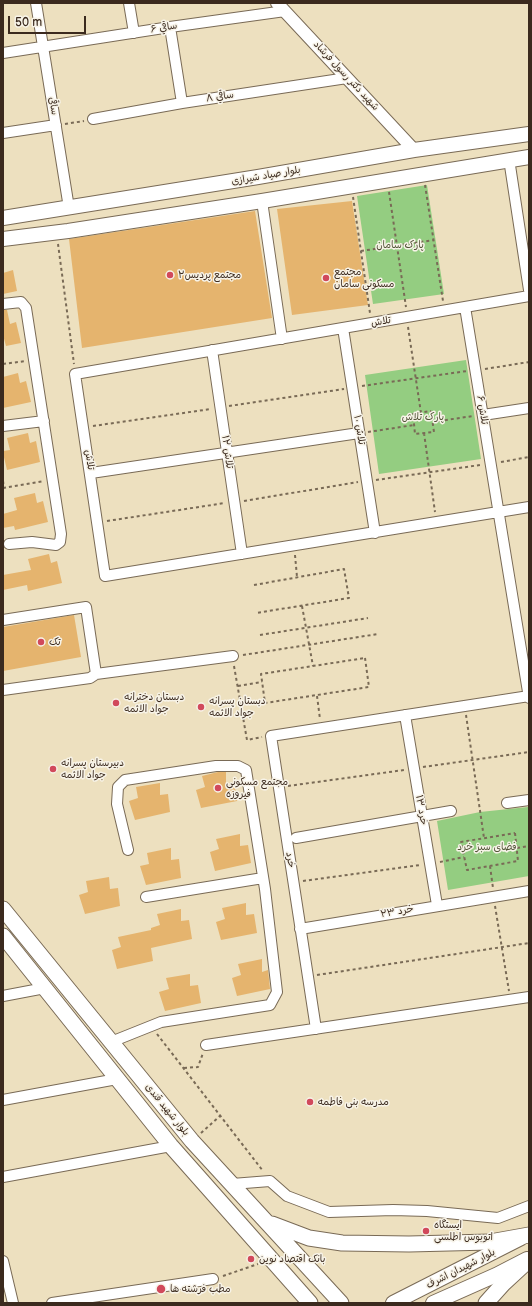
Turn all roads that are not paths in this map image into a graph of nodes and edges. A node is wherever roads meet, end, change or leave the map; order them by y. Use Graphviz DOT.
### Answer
graph roads {
  1 [pos="36,3"];
  2 [pos="129,3"];
  3 [pos="281,7"];
  4 [pos="170,27"];
  5 [pos="134,33"];
  6 [pos="43,47"];
  7 [pos="3,53"];
  8 [pos="348,78"];
  9 [pos="182,103"];
  10 [pos="93,119"];
  11 [pos="56,125"];
  12 [pos="3,134"];
  13 [pos="529,134"];
  14 [pos="414,150"];
  15 [pos="529,157"];
  16 [pos="509,160"];
  17 [pos="262,201"];
  18 [pos="69,208"];
  19 [pos="3,218"];
  20 [pos="3,239"];
  21 [pos="529,290"];
  22 [pos="529,296"];
  23 [pos="3,304"];
  24 [pos="465,307"];
  25 [pos="343,328"];
  26 [pos="282,339"];
  27 [pos="212,350"];
  28 [pos="529,408"];
  29 [pos="483,415"];
  30 [pos="44,421"];
  31 [pos="3,426"];
  32 [pos="359,433"];
  33 [pos="227,454"];
  34 [pos="91,473"];
  35 [pos="529,507"];
  36 [pos="499,513"];
  37 [pos="375,533"];
  38 [pos="9,544"];
  39 [pos="242,554"];
  40 [pos="3,620"];
  41 [pos="232,656"];
  42 [pos="96,674"];
  43 [pos="3,690"];
  44 [pos="529,697"];
  45 [pos="405,715"];
  46 [pos="529,800"];
  47 [pos="507,803"];
  48 [pos="451,811"];
  49 [pos="422,816"];
  50 [pos="296,838"];
  51 [pos="128,850"];
  52 [pos="263,878"];
  53 [pos="529,891"];
  54 [pos="146,897"];
  55 [pos="437,905"];
  56 [pos="5,917"];
  57 [pos="300,929"];
  58 [pos="3,936"];
  59 [pos="27,938"];
  60 [pos="17,953"];
  61 [pos="45,988"];
  62 [pos="3,996"];
  63 [pos="529,997"];
  64 [pos="316,1029"];
  65 [pos="111,1042"];
  66 [pos="206,1045"];
  67 [pos="117,1079"];
  68 [pos="3,1100"];
  69 [pos="171,1146"];
  70 [pos="3,1177"];
  71 [pos="232,1184"];
  72 [pos="529,1206"];
  73 [pos="268,1223"];
  74 [pos="529,1235"];
  75 [pos="529,1257"];
  76 [pos="529,1260"];
  77 [pos="3,1261"];
  78 [pos="213,1279"];
  79 [pos="289,1279"];
  80 [pos="13,1303"];
  81 [pos="52,1303"];
  82 [pos="299,1303"];
  83 [pos="310,1303"];
  84 [pos="341,1303"];
  85 [pos="393,1303"];
  86 [pos="433,1303"];
  87 [pos="486,1303"];
  1 -- 6 [label="street, ساقی"];
  2 -- 5 [label="street"];
  3 -- 4 [label="street, ساقي ۶"];
  3 -- 8 [label="street, شهید دکتر رسول فرشاد"];
  4 -- 5 [label="street, ساقي ۶"];
  4 -- 9 [label="street"];
  5 -- 6 [label="street, ساقي ۶"];
  6 -- 7 [label="street, ساقي ۶"];
  6 -- 11 [label="street, ساقی"];
  8 -- 9 [label="street, ساقي ۸"];
  8 -- 14 [label="street, شهید دکتر رسول فرشاد"];
  9 -- 10 [label="street, ساقي ۸"];
  11 -- 12 [label="street"];
  11 -- 18 [label="street, ساقی"];
  13 -- 14 [label="main road, بلوار صیاد شیرازی"];
  14 -- 18 [label="main road, بلوار صیاد شیرازی"];
  15 -- 16 [label="main road"];
  16 -- 17 [label="main road"];
  16 -- 21 [label="street"];
  17 -- 20 [label="main road"];
  17 -- 26 [label="street"];
  18 -- 19 [label="main road, بلوار صیاد شیرازی"];
  22 -- 24 [label="street, تلاش"];
  23 -- 30 [label="street"];
  24 -- 25 [label="street, تلاش"];
  24 -- 29 [label="street, تلاش ۶"];
  25 -- 26 [label="street, تلاش"];
  25 -- 32 [label="street, تلاش ۱۰"];
  26 -- 27 [label="street, تلاش"];
  27 -- 33 [label="street, تلاش ۱۲"];
  27 -- 34 [label="street, تلاش"];
  28 -- 29 [label="street"];
  29 -- 36 [label="street, تلاش ۶"];
  30 -- 31 [label="street"];
  30 -- 38 [label="street"];
  32 -- 33 [label="street"];
  32 -- 37 [label="street, تلاش ۱۰"];
  33 -- 34 [label="street"];
  33 -- 39 [label="street, تلاش ۱۲"];
  34 -- 39 [label="street, تلاش"];
  35 -- 36 [label="street, تلاش"];
  36 -- 37 [label="street, تلاش"];
  36 -- 44 [label="street"];
  37 -- 39 [label="street, تلاش"];
  40 -- 42 [label="street"];
  41 -- 42 [label="street"];
  42 -- 43 [label="street"];
  44 -- 45 [label="street"];
  45 -- 49 [label="street, خرد ۱۳"];
  45 -- 57 [label="street, خرد"];
  46 -- 47 [label="street"];
  48 -- 49 [label="street"];
  49 -- 50 [label="street"];
  49 -- 55 [label="street, خرد ۱۳"];
  51 -- 52 [label="street"];
  52 -- 54 [label="street"];
  52 -- 65 [label="street"];
  53 -- 55 [label="street, خرد ۲۳"];
  55 -- 57 [label="street, خرد ۲۳"];
  56 -- 59 [label="main road, بلوار شهید قندی"];
  57 -- 64 [label="street, خرد"];
  58 -- 60 [label="main road, بلوار شهید قندی"];
  59 -- 60 [label="main road"];
  59 -- 65 [label="main road, بلوار شهید قندی"];
  60 -- 61 [label="main road, بلوار شهید قندی"];
  61 -- 62 [label="street"];
  61 -- 67 [label="main road, بلوار شهید قندی"];
  63 -- 64 [label="street"];
  64 -- 66 [label="street"];
  65 -- 71 [label="main road, بلوار شهید قندی"];
  67 -- 68 [label="street"];
  67 -- 69 [label="main road, بلوار شهید قندی"];
  69 -- 70 [label="street"];
  69 -- 79 [label="main road, بلوار شهید قندی"];
  71 -- 72 [label="street"];
  71 -- 73 [label="main road, بلوار شهید قندی"];
  73 -- 74 [label="main road"];
  73 -- 84 [label="main road, بلوار شهید قندی"];
  74 -- 85 [label="main road, بلوار شهیدان اشرف"];
  75 -- 86 [label="main road, بلوار شهیدان اشرف"];
  76 -- 87 [label="main road"];
  77 -- 80 [label="street"];
  78 -- 81 [label="street"];
  79 -- 82 [label="main road"];
  79 -- 83 [label="main road, بلوار شهید قندی"];
}
